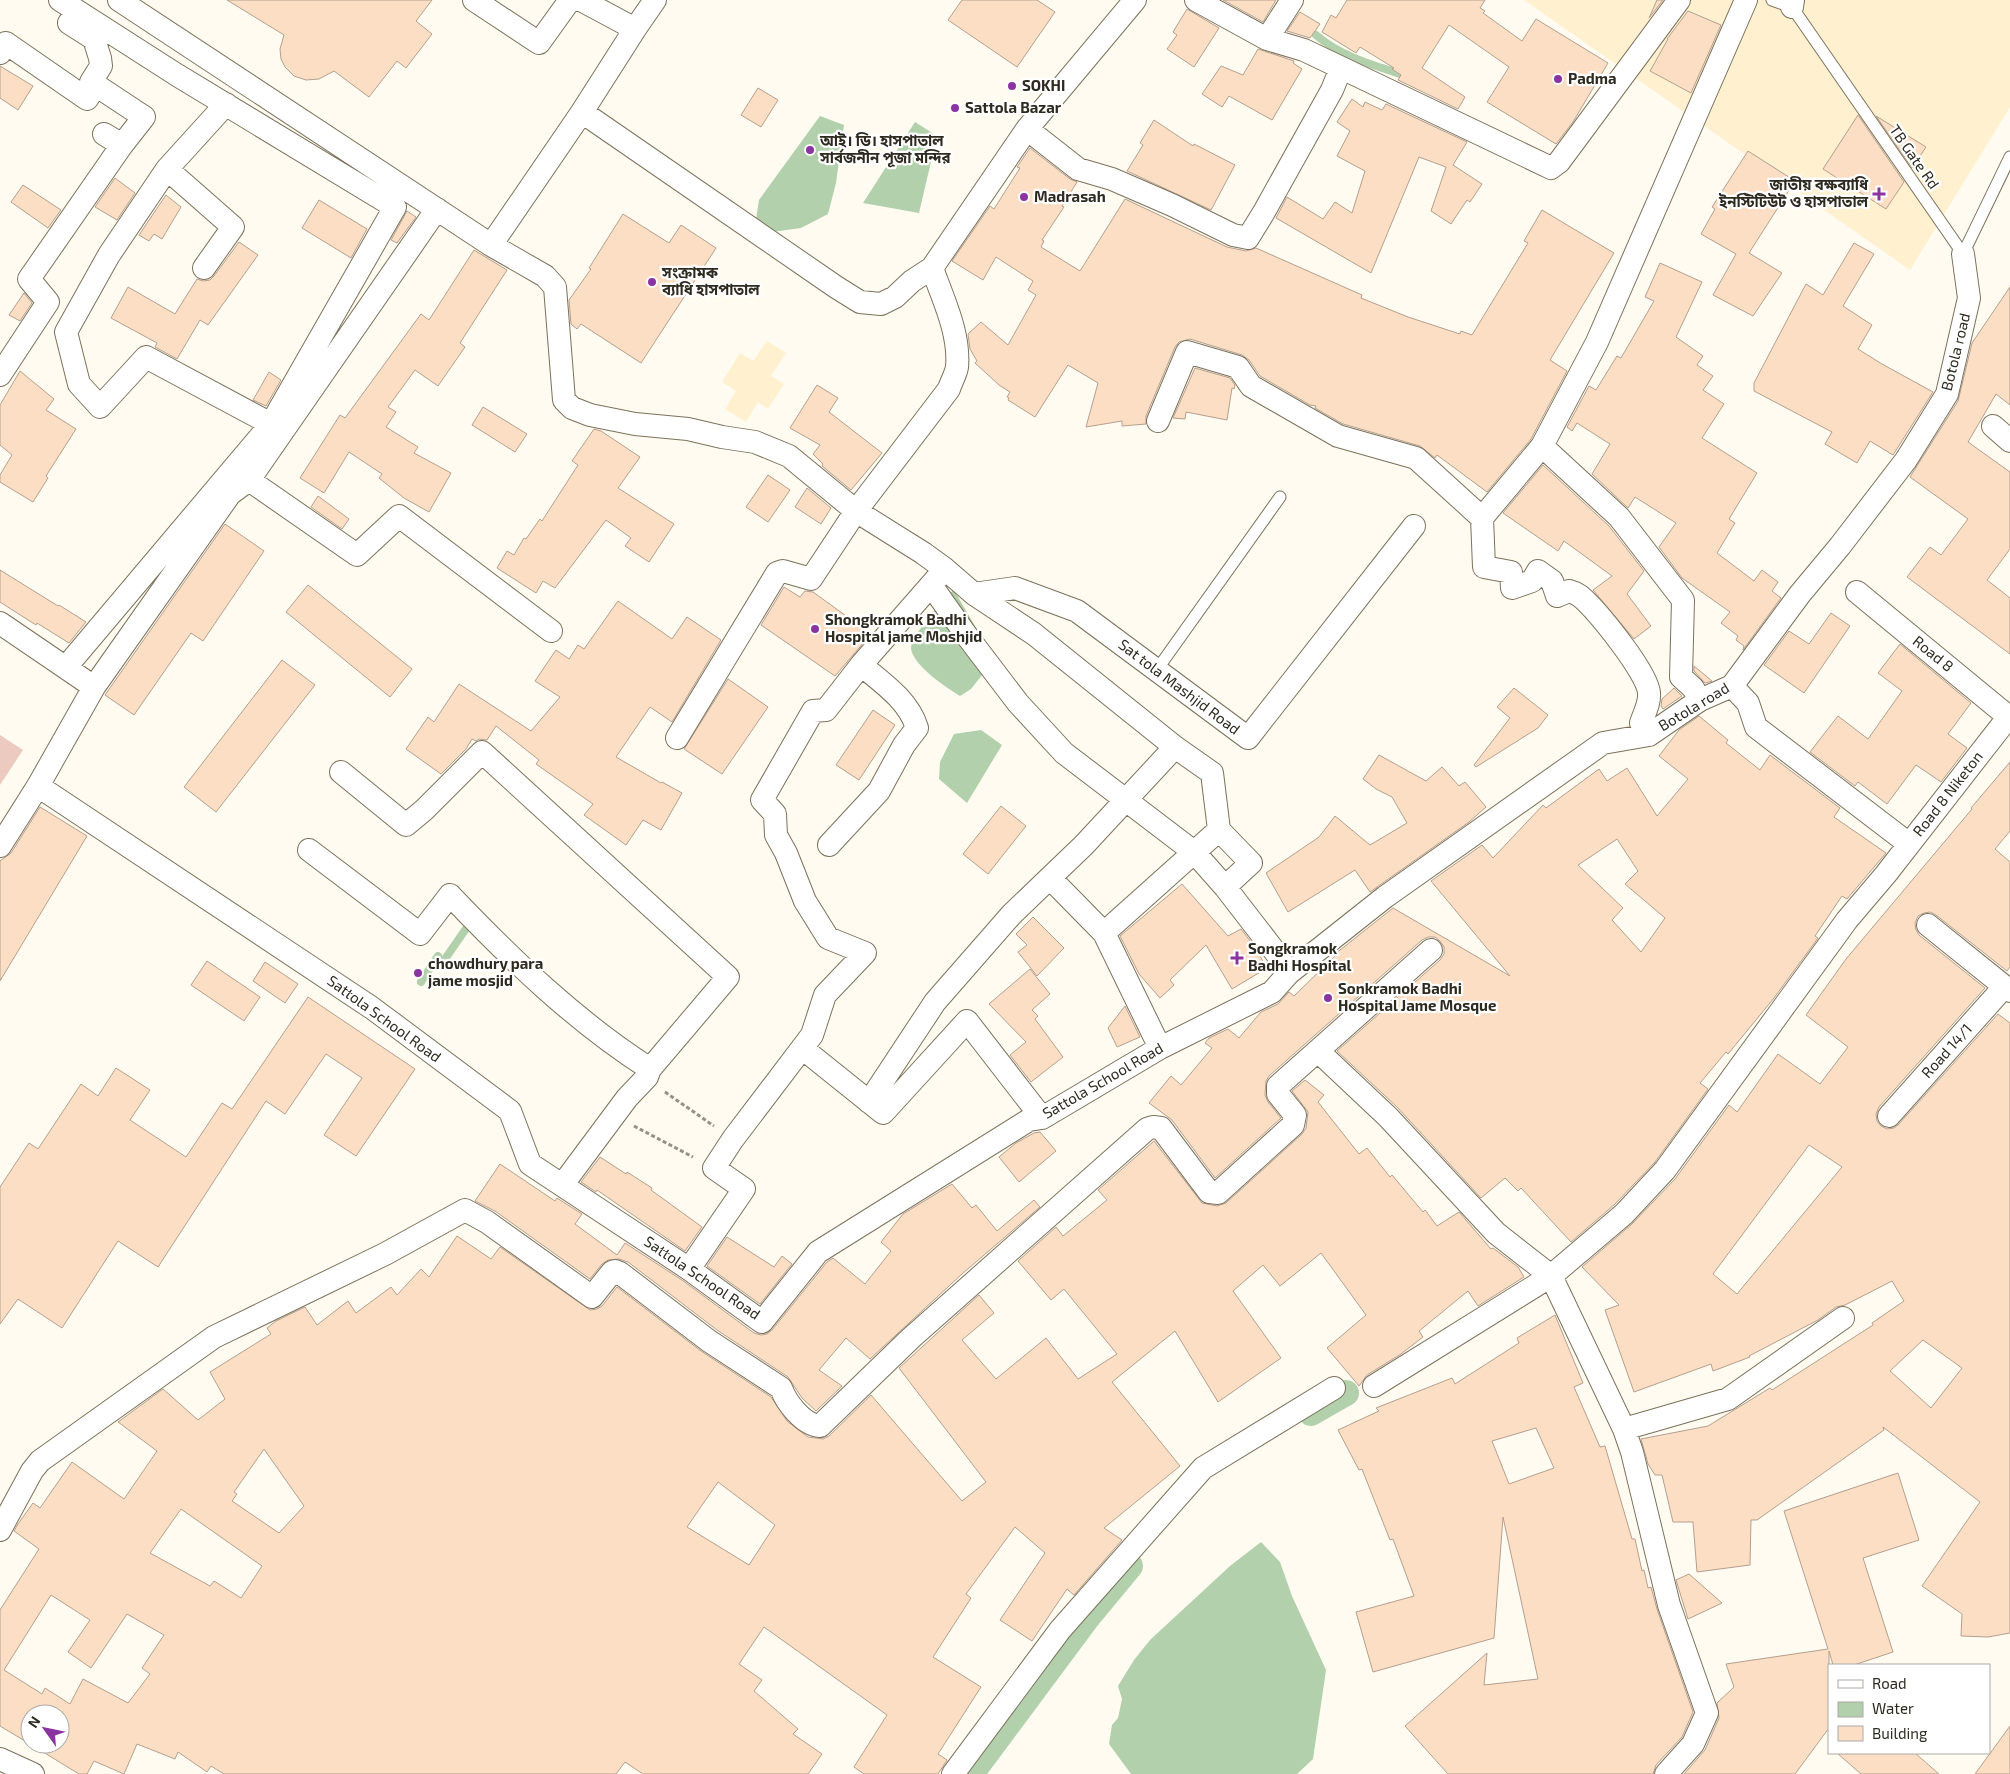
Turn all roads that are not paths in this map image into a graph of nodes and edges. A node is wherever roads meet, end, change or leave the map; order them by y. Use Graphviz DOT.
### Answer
graph roads {
  1 [pos="120,0"];
  2 [pos="474,0"];
  3 [pos="570,0"];
  4 [pos="581,0"];
  5 [pos="656,0"];
  6 [pos="1135,0"];
  7 [pos="1196,0"];
  8 [pos="1292,0"];
  9 [pos="1679,0"];
  10 [pos="1746,0"];
  11 [pos="1785,2"];
  12 [pos="63,11"];
  13 [pos="635,29"];
  14 [pos="1267,39"];
  15 [pos="0,53"];
  16 [pos="1341,68"];
  17 [pos="96,85"];
  18 [pos="226,104"];
  19 [pos="582,112"];
  20 [pos="1027,130"];
  21 [pos="2010,157"];
  22 [pos="167,169"];
  23 [pos="437,209"];
  24 [pos="491,245"];
  25 [pos="1963,254"];
  26 [pos="204,268"];
  27 [pos="932,268"];
  28 [pos="0,375"];
  29 [pos="1158,421"];
  30 [pos="271,424"];
  31 [pos="1993,426"];
  32 [pos="2010,441"];
  33 [pos="1542,446"];
  34 [pos="249,480"];
  35 [pos="1280,497"];
  36 [pos="856,511"];
  37 [pos="1482,518"];
  38 [pos="1414,526"];
  39 [pos="938,577"];
  40 [pos="1857,592"];
  41 [pos="974,594"];
  42 [pos="0,623"];
  43 [pos="551,631"];
  44 [pos="861,665"];
  45 [pos="66,667"];
  46 [pos="1156,670"];
  47 [pos="1732,686"];
  48 [pos="94,687"];
  49 [pos="1700,700"];
  50 [pos="2009,716"];
  51 [pos="1649,735"];
  52 [pos="676,738"];
  53 [pos="1175,748"];
  54 [pos="341,772"];
  55 [pos="38,786"];
  56 [pos="1127,800"];
  57 [pos="1219,830"];
  58 [pos="1909,844"];
  59 [pos="829,845"];
  60 [pos="0,846"];
  61 [pos="309,850"];
  62 [pos="1194,852"];
  63 [pos="1050,878"];
  64 [pos="1225,887"];
  65 [pos="1928,925"];
  66 [pos="1104,933"];
  67 [pos="1431,950"];
  68 [pos="1289,973"];
  69 [pos="2007,989"];
  70 [pos="802,1048"];
  71 [pos="1160,1048"];
  72 [pos="1319,1052"];
  73 [pos="647,1074"];
  74 [pos="869,1102"];
  75 [pos="1889,1116"];
  76 [pos="1042,1118"];
  77 [pos="563,1184"];
  78 [pos="689,1268"];
  79 [pos="1551,1276"];
  80 [pos="1843,1318"];
  81 [pos="1374,1386"];
  82 [pos="1334,1388"];
  83 [pos="1624,1429"];
  84 [pos="0,1530"];
  85 [pos="0,1759"];
  86 [pos="33,1774"];
  87 [pos="953,1774"];
  88 [pos="1666,1774"];
  1 -- 23 [label="street"];
  2 -- 3 [label="street"];
  4 -- 13 [label="street"];
  5 -- 13 [label="street"];
  6 -- 20 [label="street"];
  7 -- 14 [label="street"];
  8 -- 14 [label="street"];
  9 -- 16 [label="street"];
  10 -- 33 [label="street"];
  11 -- 25 [label="lane, TB Gate Rd"];
  12 -- 17 [label="street"];
  12 -- 18 [label="street"];
  13 -- 19 [label="street"];
  14 -- 16 [label="street"];
  15 -- 17 [label="street"];
  16 -- 20 [label="street"];
  17 -- 28 [label="street"];
  18 -- 22 [label="street"];
  18 -- 30 [label="street"];
  19 -- 24 [label="street"];
  19 -- 27 [label="street"];
  20 -- 27 [label="street"];
  21 -- 25 [label="lane"];
  22 -- 26 [label="street"];
  22 -- 30 [label="street"];
  23 -- 24 [label="street"];
  23 -- 34 [label="street"];
  24 -- 36 [label="street"];
  25 -- 47 [label="street, Botola road"];
  27 -- 36 [label="street"];
  29 -- 37 [label="street"];
  30 -- 45 [label="street"];
  31 -- 32 [label="street"];
  33 -- 37 [label="street"];
  33 -- 49 [label="street"];
  34 -- 43 [label="street"];
  34 -- 48 [label="street"];
  35 -- 46 [label="lane"];
  36 -- 39 [label="street"];
  36 -- 52 [label="street"];
  37 -- 51 [label="street"];
  38 -- 46 [label="street, Sat tola Mashjid Road"];
  39 -- 41 [label="street"];
  39 -- 44 [label="street"];
  39 -- 56 [label="street"];
  40 -- 50 [label="street, Road 8"];
  41 -- 46 [label="street, Sat tola Mashjid Road"];
  41 -- 53 [label="street"];
  42 -- 45 [label="street"];
  44 -- 59 [label="street"];
  44 -- 70 [label="street"];
  45 -- 48 [label="street"];
  47 -- 49 [label="street, Botola road"];
  47 -- 58 [label="street"];
  48 -- 55 [label="street"];
  49 -- 51 [label="street, Botola road"];
  50 -- 58 [label="street, Road 8 Niketon"];
  51 -- 68 [label="street, Botola road"];
  53 -- 56 [label="street"];
  53 -- 57 [label="street"];
  54 -- 73 [label="street"];
  55 -- 60 [label="street"];
  55 -- 77 [label="street, Sattola School Road"];
  56 -- 62 [label="street"];
  56 -- 63 [label="street"];
  57 -- 62 [label="street"];
  57 -- 64 [label="street"];
  58 -- 79 [label="street, Road 8 Niketon"];
  61 -- 73 [label="street"];
  62 -- 64 [label="street"];
  62 -- 66 [label="street"];
  63 -- 66 [label="street"];
  63 -- 74 [label="street"];
  64 -- 68 [label="street"];
  65 -- 69 [label="street"];
  66 -- 71 [label="street"];
  67 -- 72 [label="street"];
  68 -- 71 [label="street, Sattola School Road"];
  69 -- 75 [label="street, Road 14/1"];
  70 -- 74 [label="street"];
  70 -- 78 [label="street"];
  71 -- 76 [label="street, Sattola School Road"];
  72 -- 79 [label="street"];
  72 -- 84 [label="street"];
  73 -- 77 [label="street"];
  74 -- 76 [label="street"];
  76 -- 78 [label="street, Sattola School Road"];
  77 -- 78 [label="street, Sattola School Road"];
  79 -- 81 [label="street, Road 8 Niketon"];
  79 -- 83 [label="street"];
  80 -- 83 [label="street"];
  82 -- 87 [label="street"];
  83 -- 88 [label="street"];
  85 -- 86 [label="street"];
}
